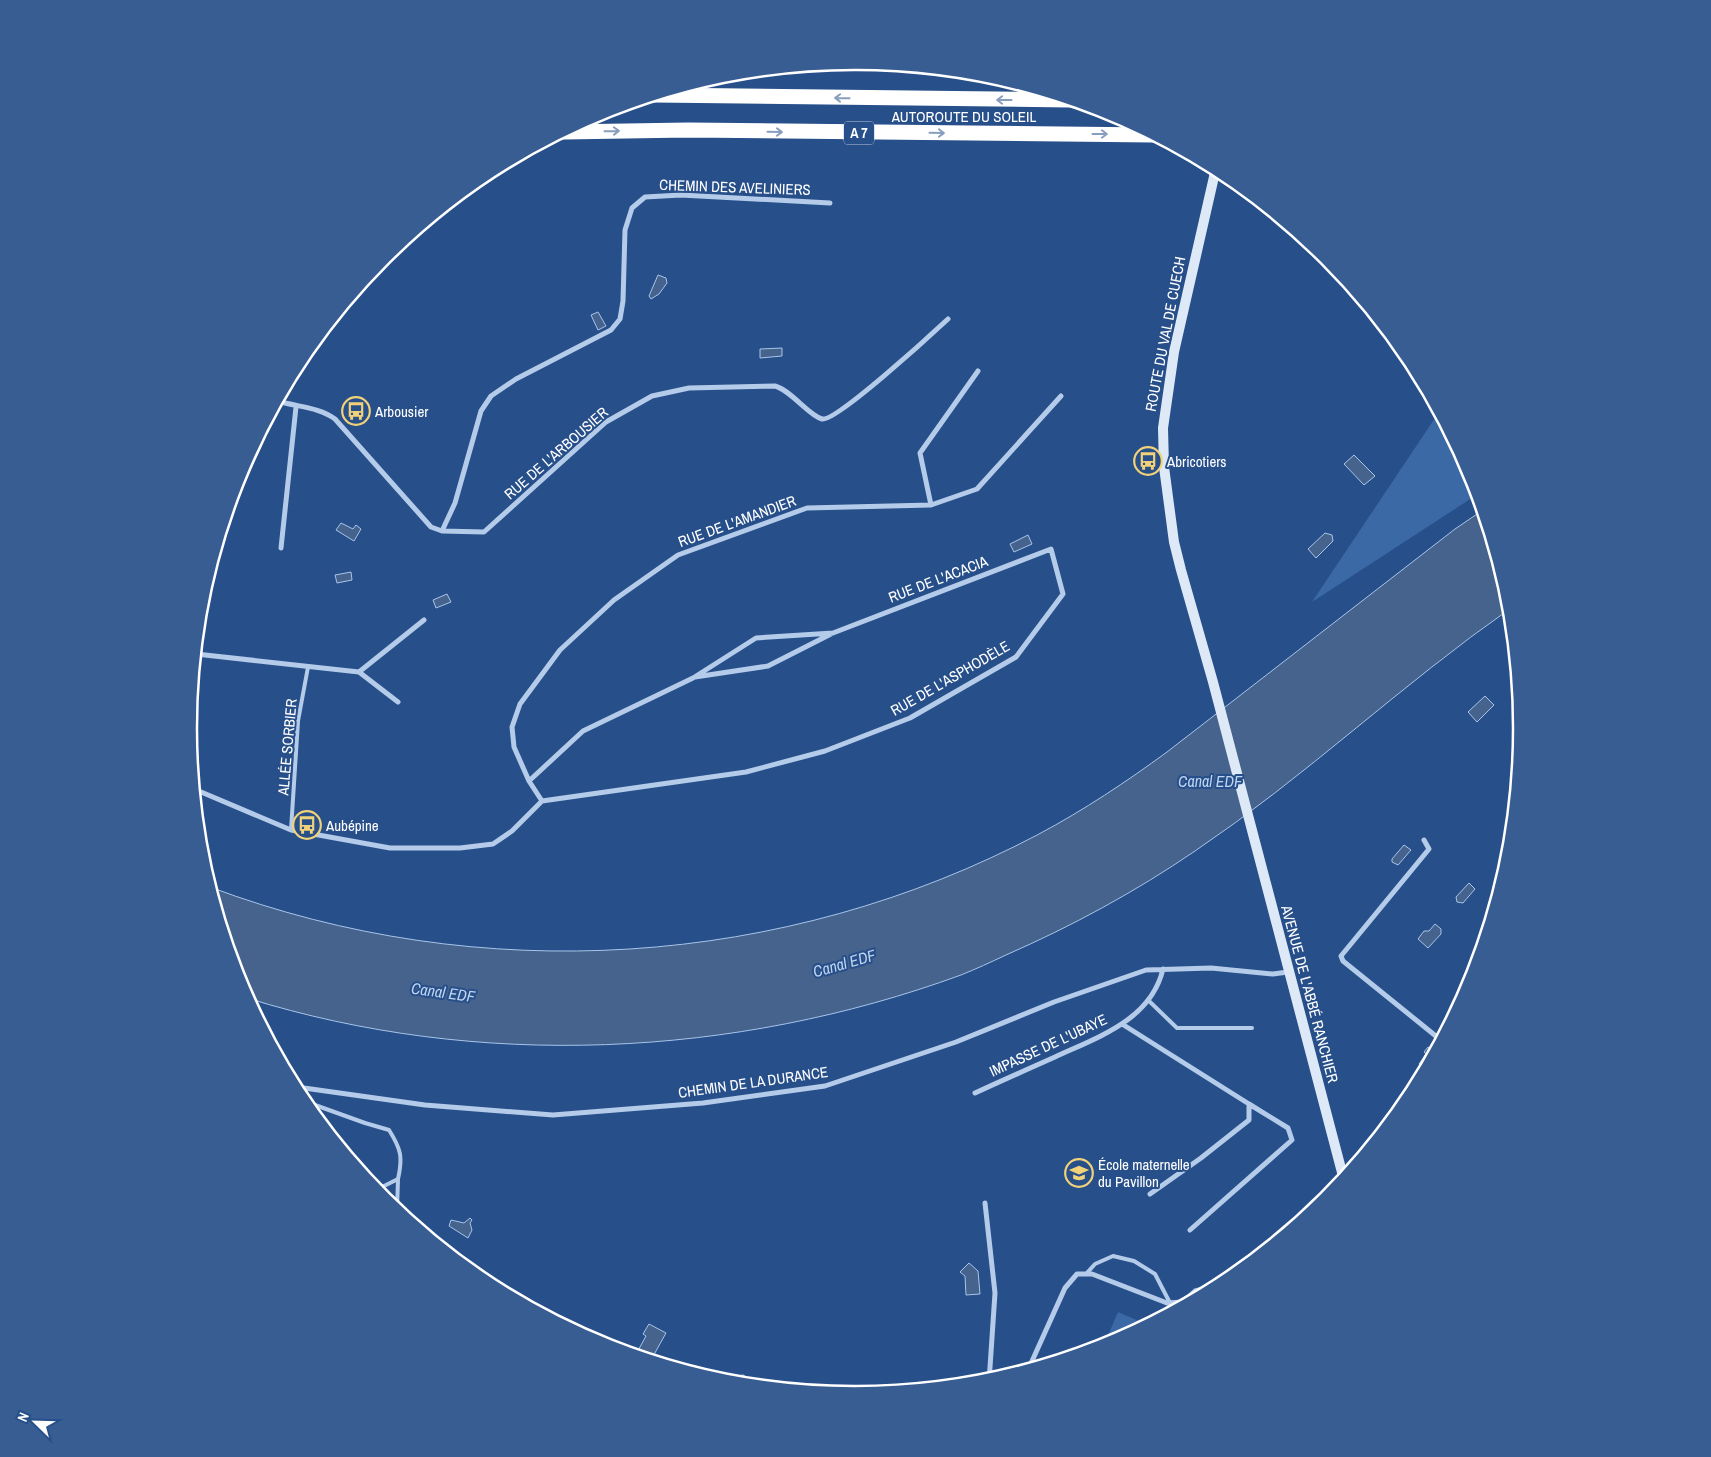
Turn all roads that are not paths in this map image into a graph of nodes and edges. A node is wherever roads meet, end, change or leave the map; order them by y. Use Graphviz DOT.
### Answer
graph roads {
  1 [pos="675,95"];
  2 [pos="1050,100"];
  3 [pos="578,132"];
  4 [pos="1140,135"];
  5 [pos="1214,177"];
  6 [pos="830,203"];
  7 [pos="948,319"];
  8 [pos="978,371"];
  9 [pos="1060,396"];
  10 [pos="283,403"];
  11 [pos="296,407"];
  12 [pos="930,505"];
  13 [pos="442,531"];
  14 [pos="281,548"];
  15 [pos="1051,549"];
  16 [pos="424,620"];
  17 [pos="833,633"];
  18 [pos="202,655"];
  19 [pos="308,667"];
  20 [pos="359,672"];
  21 [pos="693,678"];
  22 [pos="398,702"];
  23 [pos="530,781"];
  24 [pos="200,793"];
  25 [pos="542,801"];
  26 [pos="1248,815"];
  27 [pos="291,830"];
  28 [pos="1424,840"];
  29 [pos="1163,969"];
  30 [pos="1288,972"];
  31 [pos="1148,1000"];
  32 [pos="1122,1024"];
  33 [pos="1252,1028"];
  34 [pos="1437,1037"];
  35 [pos="304,1088"];
  36 [pos="975,1093"];
  37 [pos="1249,1104"];
  38 [pos="316,1105"];
  39 [pos="1342,1172"];
  40 [pos="398,1179"];
  41 [pos="383,1187"];
  42 [pos="1150,1194"];
  43 [pos="397,1201"];
  44 [pos="985,1203"];
  45 [pos="1190,1230"];
  46 [pos="1086,1274"];
  47 [pos="1170,1303"];
  48 [pos="1176,1304"];
  49 [pos="1031,1363"];
  50 [pos="990,1373"];
  2 -- 1 [label="highway, AUTOROUTE DU SOLEIL, one-way"];
  3 -- 4 [label="highway, AUTOROUTE DU SOLEIL / A 7, one-way"];
  5 -- 26 [label="street, ROUTE DU VAL DE CUECH"];
  6 -- 13 [label="street, CHEMIN DES AVELINIERS"];
  7 -- 13 [label="street, RUE DE L'ARBOUSIER"];
  8 -- 12 [label="street"];
  9 -- 12 [label="street, RUE DE L'AMANDIER"];
  10 -- 11 [label="street"];
  11 -- 13 [label="street"];
  11 -- 14 [label="street"];
  12 -- 23 [label="street, RUE DE L'AMANDIER"];
  15 -- 17 [label="street, RUE DE L'ACACIA"];
  15 -- 25 [label="street, RUE DE L'ASPHODÈLE"];
  16 -- 20 [label="street"];
  17 -- 21 [label="street, RUE DE L'ACACIA"];
  17 -- 21 [label="street, RUE DE L'ACACIA"];
  18 -- 19 [label="street"];
  19 -- 20 [label="street"];
  19 -- 27 [label="lane, ALLÉE SORBIER"];
  20 -- 22 [label="street"];
  21 -- 23 [label="street, RUE DE L'ACACIA"];
  23 -- 25 [label="street, RUE DE L'AMANDIER"];
  24 -- 27 [label="street"];
  25 -- 27 [label="street"];
  26 -- 30 [label="street, AVENUE DE L'ABBÉ RANCHIER"];
  28 -- 34 [label="street"];
  29 -- 30 [label="street, CHEMIN DE LA DURANCE"];
  29 -- 31 [label="street, IMPASSE DE L'UBAYE"];
  29 -- 35 [label="street, CHEMIN DE LA DURANCE"];
  30 -- 39 [label="street, AVENUE DE L'ABBÉ RANCHIER"];
  31 -- 32 [label="street, IMPASSE DE L'UBAYE"];
  31 -- 33 [label="lane"];
  32 -- 36 [label="street, IMPASSE DE L'UBAYE"];
  32 -- 37 [label="street"];
  37 -- 42 [label="street"];
  37 -- 45 [label="street"];
  38 -- 40 [label="lane"];
  40 -- 41 [label="lane"];
  40 -- 43 [label="lane"];
  44 -- 50 [label="street"];
  46 -- 47 [label="street"];
  46 -- 47 [label="lane"];
  46 -- 49 [label="street"];
  47 -- 48 [label="street"];
}
